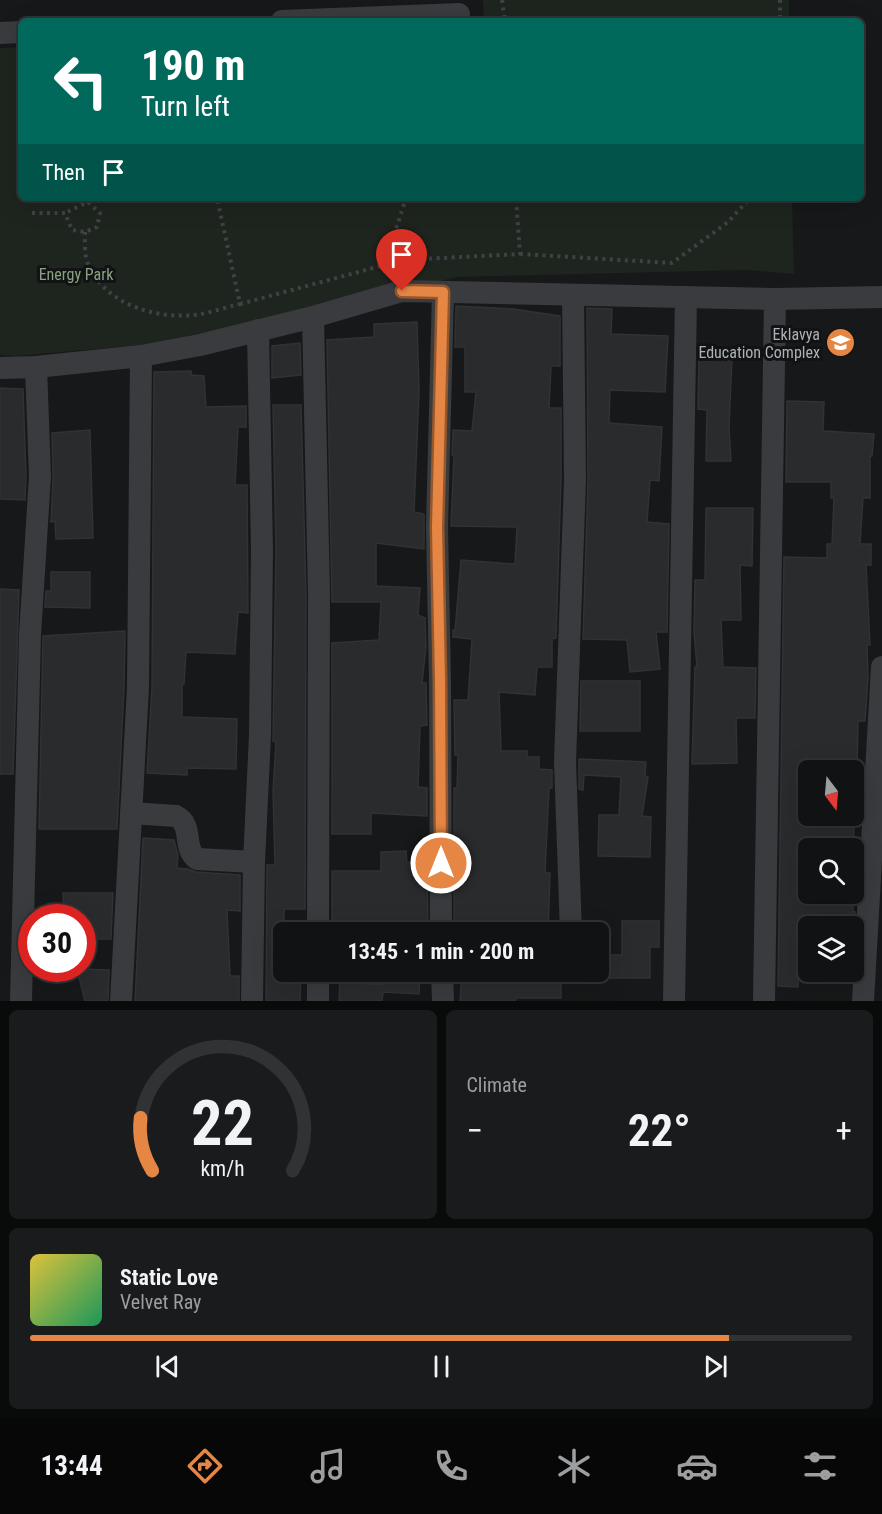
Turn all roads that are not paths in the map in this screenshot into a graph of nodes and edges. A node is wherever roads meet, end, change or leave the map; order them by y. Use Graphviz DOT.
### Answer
graph roads {
  1 [pos="459,14"];
  2 [pos="358,18"];
  3 [pos="18,32"];
  4 [pos="0,33"];
  5 [pos="443,292"];
  6 [pos="573,295"];
  7 [pos="686,297"];
  8 [pos="882,297"];
  9 [pos="775,299"];
  10 [pos="312,317"];
  11 [pos="258,330"];
  12 [pos="141,357"];
  13 [pos="36,367"];
  14 [pos="0,368"];
  15 [pos="882,667"];
  16 [pos="131,813"];
  17 [pos="254,862"];
  18 [pos="318,922"];
  19 [pos="441,922"];
  20 [pos="571,922"];
  21 [pos="874,959"];
  22 [pos="318,982"];
  23 [pos="442,982"];
  24 [pos="21,1001"];
  25 [pos="121,1001"];
  26 [pos="252,1001"];
  27 [pos="318,1001"];
  28 [pos="443,1001"];
  29 [pos="674,1001"];
  30 [pos="764,1001"];
  31 [pos="863,1001"];
  1 -- 2 [label="street"];
  3 -- 4 [label="street"];
  5 -- 6 [label="street"];
  5 -- 10 [label="street"];
  5 -- 19 [label="street"];
  6 -- 7 [label="street"];
  6 -- 20 [label="street"];
  7 -- 9 [label="street"];
  7 -- 29 [label="street"];
  8 -- 9 [label="street"];
  9 -- 30 [label="street"];
  10 -- 11 [label="street"];
  10 -- 18 [label="street"];
  11 -- 12 [label="street"];
  11 -- 17 [label="street"];
  12 -- 13 [label="street"];
  12 -- 16 [label="street"];
  13 -- 14 [label="street"];
  13 -- 24 [label="street"];
  15 -- 21 [label="street"];
  16 -- 17 [label="street"];
  16 -- 25 [label="street"];
  17 -- 26 [label="street"];
  21 -- 31 [label="street"];
  22 -- 27 [label="street"];
  23 -- 28 [label="street"];
}
